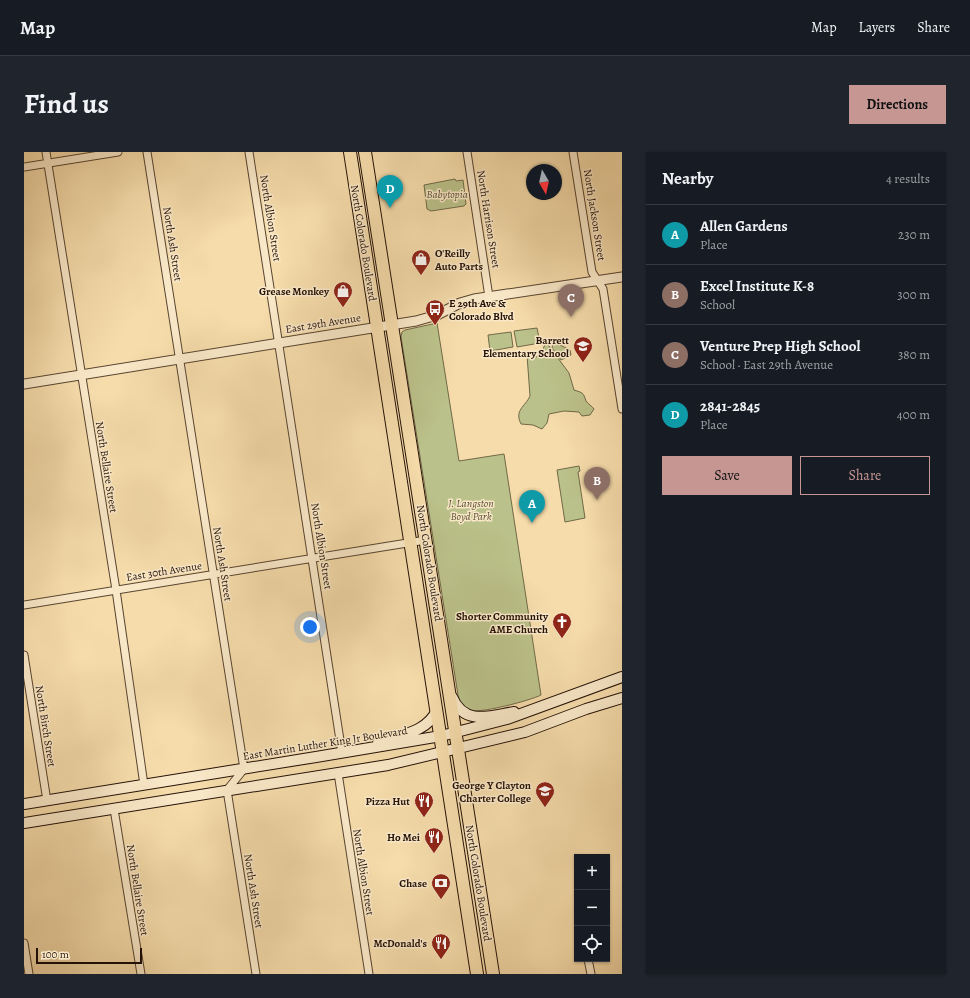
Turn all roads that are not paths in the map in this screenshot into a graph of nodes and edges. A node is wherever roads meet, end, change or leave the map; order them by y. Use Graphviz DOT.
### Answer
graph roads {
  1 [pos="46,152"];
  2 [pos="118,152"];
  3 [pos="147,152"];
  4 [pos="249,152"];
  5 [pos="350,152"];
  6 [pos="365,152"];
  7 [pos="467,152"];
  8 [pos="574,152"];
  9 [pos="48,163"];
  10 [pos="24,167"];
  11 [pos="622,277"];
  12 [pos="598,280"];
  13 [pos="489,293"];
  14 [pos="392,324"];
  15 [pos="377,327"];
  16 [pos="278,339"];
  17 [pos="179,359"];
  18 [pos="81,375"];
  19 [pos="619,377"];
  20 [pos="24,384"];
  21 [pos="622,409"];
  22 [pos="426,540"];
  23 [pos="411,543"];
  24 [pos="312,558"];
  25 [pos="214,574"];
  26 [pos="116,590"];
  27 [pos="24,604"];
  28 [pos="24,655"];
  29 [pos="622,677"];
  30 [pos="450,693"];
  31 [pos="622,698"];
  32 [pos="549,705"];
  33 [pos="437,710"];
  34 [pos="456,732"];
  35 [pos="441,736"];
  36 [pos="458,747"];
  37 [pos="356,751"];
  38 [pos="443,752"];
  39 [pos="342,753"];
  40 [pos="244,768"];
  41 [pos="338,773"];
  42 [pos="144,785"];
  43 [pos="227,790"];
  44 [pos="47,801"];
  45 [pos="24,804"];
  46 [pos="114,809"];
  47 [pos="24,823"];
  48 [pos="24,943"];
  49 [pos="589,962"];
  50 [pos="29,974"];
  51 [pos="141,974"];
  52 [pos="256,974"];
  53 [pos="369,974"];
  54 [pos="477,974"];
  55 [pos="493,974"];
  56 [pos="591,974"];
  1 -- 9 [label="street, North Bellaire Street"];
  2 -- 9 [label="street"];
  3 -- 17 [label="street, North Ash Street"];
  4 -- 16 [label="street, North Albion Street"];
  5 -- 15 [label="main road, North Colorado Boulevard"];
  6 -- 14 [label="main road, North Colorado Boulevard"];
  7 -- 13 [label="street, North Harrison Street"];
  8 -- 12 [label="street, North Jackson Street"];
  9 -- 10 [label="street"];
  9 -- 18 [label="street, North Bellaire Street"];
  11 -- 12 [label="street, East 29th Avenue"];
  12 -- 13 [label="street, East 29th Avenue"];
  12 -- 19 [label="street, North Jackson Street"];
  13 -- 14 [label="street, East 29th Avenue"];
  14 -- 15 [label="street, East 29th Avenue"];
  14 -- 22 [label="main road, North Colorado Boulevard"];
  15 -- 16 [label="street, East 29th Avenue"];
  15 -- 23 [label="main road, North Colorado Boulevard"];
  16 -- 17 [label="street, East 29th Avenue"];
  16 -- 24 [label="street, North Albion Street"];
  17 -- 18 [label="street, East 29th Avenue"];
  17 -- 25 [label="street, North Ash Street"];
  18 -- 20 [label="street, East 29th Avenue"];
  18 -- 26 [label="street, North Bellaire Street"];
  19 -- 21 [label="street, North Jackson Street"];
  22 -- 23 [label="street, East 30th Avenue"];
  22 -- 30 [label="main road, North Colorado Boulevard"];
  23 -- 24 [label="street, East 30th Avenue"];
  23 -- 33 [label="main road, North Colorado Boulevard"];
  24 -- 25 [label="street, East 30th Avenue"];
  24 -- 39 [label="street, North Albion Street"];
  25 -- 26 [label="street, East 30th Avenue"];
  25 -- 40 [label="street, North Ash Street"];
  26 -- 27 [label="street, East 30th Avenue"];
  26 -- 42 [label="street, North Bellaire Street"];
  28 -- 44 [label="street, North Birch Street"];
  29 -- 32 [label="main road, East Martin Luther King Jr Boulevard"];
  30 -- 32 [label="main road"];
  30 -- 34 [label="main road, North Colorado Boulevard"];
  31 -- 36 [label="main road"];
  32 -- 34 [label="main road, East Martin Luther King Jr Boulevard"];
  33 -- 35 [label="main road, North Colorado Boulevard"];
  33 -- 37 [label="main road"];
  34 -- 35 [label="main road, East Martin Luther King Jr Boulevard"];
  34 -- 36 [label="main road, North Colorado Boulevard"];
  35 -- 37 [label="main road, East Martin Luther King Jr Boulevard"];
  35 -- 38 [label="main road, North Colorado Boulevard"];
  36 -- 38 [label="main road"];
  36 -- 55 [label="main road, North Colorado Boulevard"];
  37 -- 39 [label="main road, East Martin Luther King Jr Boulevard"];
  38 -- 41 [label="main road"];
  38 -- 54 [label="main road, North Colorado Boulevard"];
  39 -- 40 [label="main road, East Martin Luther King Jr Boulevard"];
  40 -- 42 [label="main road, East Martin Luther King Jr Boulevard"];
  40 -- 43 [label="street"];
  41 -- 43 [label="main road"];
  41 -- 53 [label="street, North Albion Street"];
  42 -- 44 [label="main road, East Martin Luther King Jr Boulevard"];
  43 -- 46 [label="main road"];
  43 -- 52 [label="street, North Ash Street"];
  44 -- 45 [label="main road, East Martin Luther King Jr Boulevard"];
  46 -- 47 [label="main road"];
  46 -- 51 [label="street, North Bellaire Street"];
  48 -- 50 [label="street"];
  49 -- 56 [label="street"];
}
